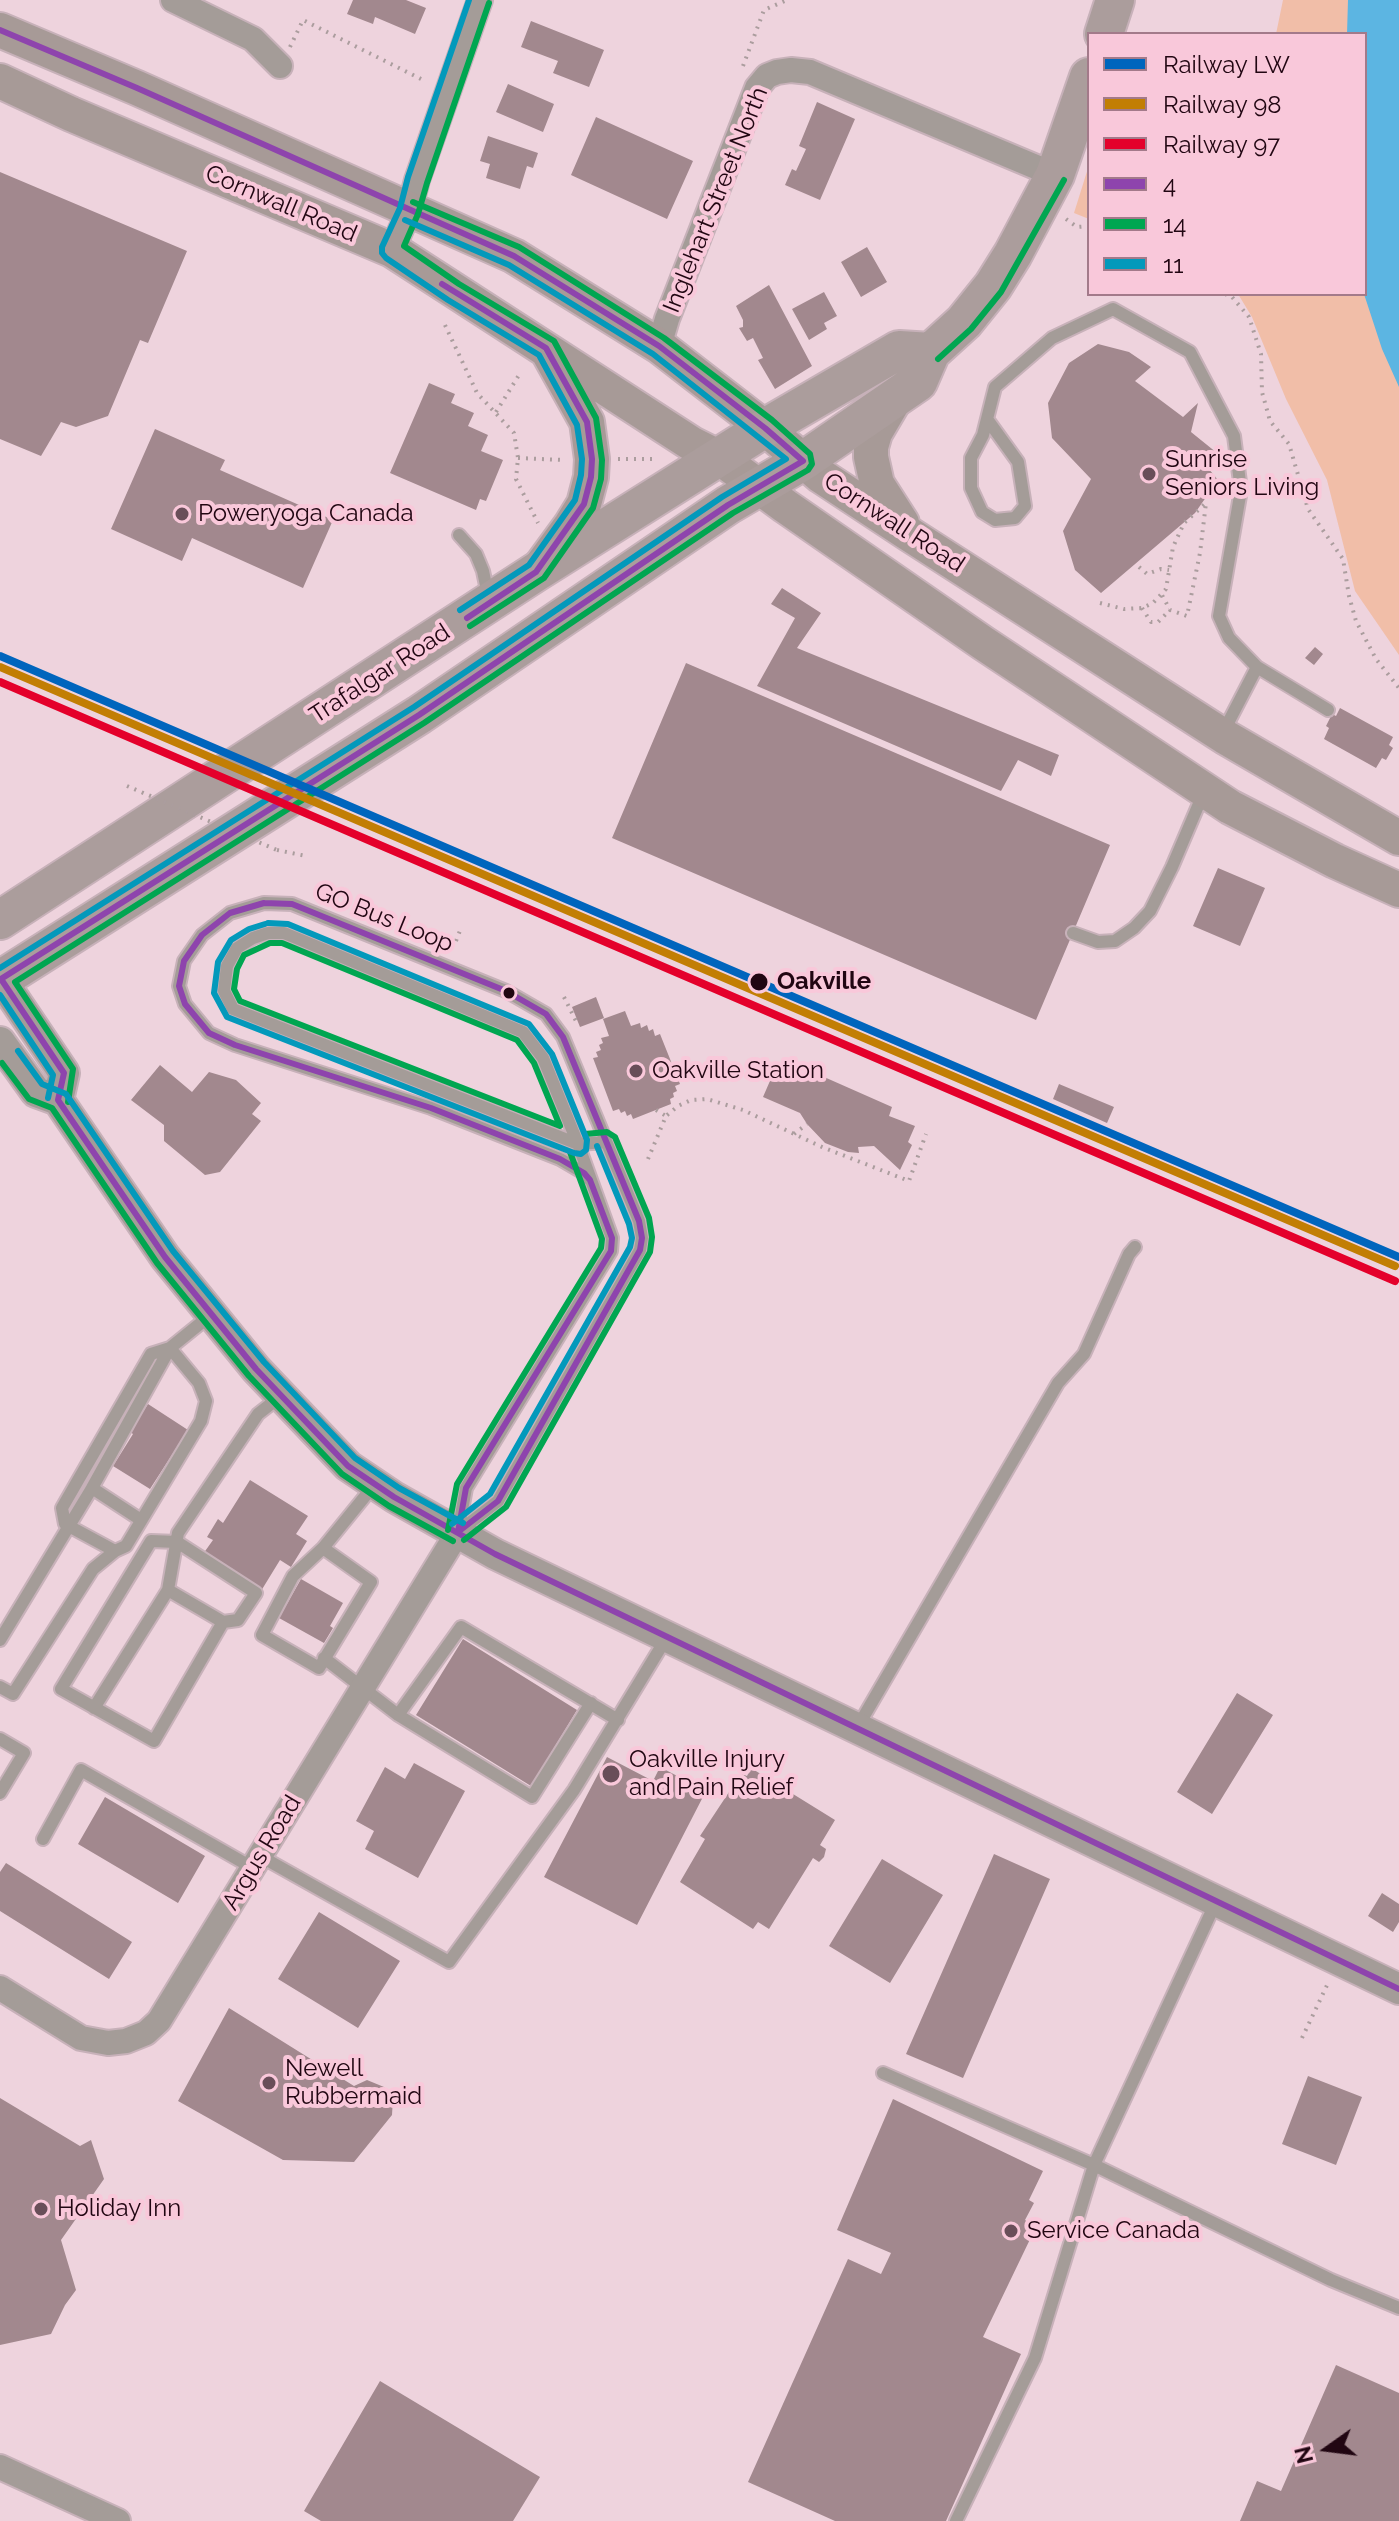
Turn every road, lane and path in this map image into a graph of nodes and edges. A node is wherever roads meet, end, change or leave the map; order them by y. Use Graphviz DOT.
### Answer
graph roads {
  1 [pos="173,0"];
  2 [pos="480,0"];
  3 [pos="787,0"];
  4 [pos="1115,0"];
  5 [pos="0,30"];
  6 [pos="1105,32"];
  7 [pos="280,66"];
  8 [pos="421,79"];
  9 [pos="0,81"];
  10 [pos="1087,83"];
  11 [pos="757,88"];
  12 [pos="1055,175"];
  13 [pos="409,211"];
  14 [pos="392,250"];
  15 [pos="1230,296"];
  16 [pos="445,325"];
  17 [pos="659,346"];
  18 [pos="546,348"];
  19 [pos="931,352"];
  20 [pos="519,375"];
  21 [pos="895,399"];
  22 [pos="496,412"];
  23 [pos="987,419"];
  24 [pos="765,428"];
  25 [pos="518,458"];
  26 [pos="720,458"];
  27 [pos="616,459"];
  28 [pos="658,459"];
  29 [pos="575,460"];
  30 [pos="803,461"];
  31 [pos="759,487"];
  32 [pos="541,530"];
  33 [pos="909,534"];
  34 [pos="459,535"];
  35 [pos="1139,567"];
  36 [pos="1169,570"];
  37 [pos="536,572"];
  38 [pos="1162,595"];
  39 [pos="490,602"];
  40 [pos="1100,603"];
  41 [pos="1142,608"];
  42 [pos="1170,610"];
  43 [pos="1257,667"];
  44 [pos="1399,688"];
  45 [pos="1328,710"];
  46 [pos="1225,737"];
  47 [pos="127,786"];
  48 [pos="1205,790"];
  49 [pos="1399,838"];
  50 [pos="306,856"];
  51 [pos="1399,890"];
  52 [pos="0,920"];
  53 [pos="461,928"];
  54 [pos="1073,933"];
  55 [pos="456,941"];
  56 [pos="0,979"];
  57 [pos="0,1042"];
  58 [pos="58,1100"];
  59 [pos="656,1110"];
  60 [pos="666,1116"];
  61 [pos="807,1124"];
  62 [pos="794,1134"];
  63 [pos="926,1134"];
  64 [pos="606,1142"];
  65 [pos="578,1144"];
  66 [pos="648,1159"];
  67 [pos="590,1180"];
  68 [pos="1135,1247"];
  69 [pos="212,1314"];
  70 [pos="170,1348"];
  71 [pos="282,1396"];
  72 [pos="375,1484"];
  73 [pos="92,1488"];
  74 [pos="141,1520"];
  75 [pos="70,1526"];
  76 [pos="458,1532"];
  77 [pos="177,1542"];
  78 [pos="323,1548"];
  79 [pos="115,1551"];
  80 [pos="168,1590"];
  81 [pos="223,1622"];
  82 [pos="667,1637"];
  83 [pos="0,1640"];
  84 [pos="324,1658"];
  85 [pos="0,1687"];
  86 [pos="362,1688"];
  87 [pos="591,1703"];
  88 [pos="94,1708"];
  89 [pos="398,1715"];
  90 [pos="618,1720"];
  91 [pos="857,1728"];
  92 [pos="0,1739"];
  93 [pos="0,1793"];
  94 [pos="43,1839"];
  95 [pos="257,1862"];
  96 [pos="1216,1902"];
  97 [pos="1339,1961"];
  98 [pos="0,1988"];
  99 [pos="1399,1989"];
  100 [pos="1302,2038"];
  101 [pos="883,2073"];
  102 [pos="1094,2165"];
  103 [pos="1399,2308"];
  104 [pos="0,2467"];
  105 [pos="118,2521"];
  106 [pos="956,2521"];
  1 -- 7 [label="street"];
  2 -- 13 [label="street"];
  3 -- 11 [label="path"];
  4 -- 6 [label="main road"];
  5 -- 13 [label="main road, Cornwall Road"];
  7 -- 8 [label="path"];
  9 -- 14 [label="main road, Cornwall Road"];
  10 -- 12 [label="main road"];
  11 -- 12 [label="street, Inglehart Street North"];
  11 -- 17 [label="street, Inglehart Street North"];
  12 -- 19 [label="main road"];
  13 -- 14 [label="street"];
  13 -- 17 [label="main road, Cornwall Road"];
  14 -- 18 [label="main road, Cornwall Road"];
  15 -- 44 [label="path"];
  16 -- 22 [label="path"];
  17 -- 24 [label="main road, Cornwall Road"];
  18 -- 26 [label="main road, Cornwall Road"];
  18 -- 37 [label="main road"];
  19 -- 21 [label="main road"];
  19 -- 24 [label="main road, Trafalgar Road"];
  20 -- 22 [label="path"];
  21 -- 30 [label="main road"];
  21 -- 33 [label="main road"];
  22 -- 25 [label="path"];
  23 -- 23 [label="lane"];
  23 -- 43 [label="lane"];
  24 -- 26 [label="main road, Trafalgar Road"];
  24 -- 30 [label="main road, Cornwall Road"];
  25 -- 29 [label="path"];
  25 -- 32 [label="path"];
  26 -- 31 [label="main road, Cornwall Road"];
  26 -- 37 [label="main road, Trafalgar Road"];
  27 -- 28 [label="path"];
  30 -- 31 [label="main road"];
  30 -- 33 [label="main road, Cornwall Road"];
  31 -- 48 [label="main road, Cornwall Road"];
  31 -- 56 [label="main road"];
  33 -- 46 [label="main road, Cornwall Road"];
  34 -- 39 [label="lane"];
  35 -- 36 [label="path"];
  36 -- 38 [label="path"];
  36 -- 42 [label="path"];
  37 -- 39 [label="main road, Trafalgar Road"];
  38 -- 41 [label="path"];
  38 -- 42 [label="path"];
  39 -- 52 [label="main road, Trafalgar Road"];
  40 -- 41 [label="path"];
  41 -- 42 [label="path"];
  43 -- 45 [label="lane"];
  43 -- 46 [label="lane"];
  46 -- 48 [label="main road"];
  46 -- 49 [label="main road, Cornwall Road"];
  47 -- 50 [label="path, bridge"];
  48 -- 51 [label="main road, Cornwall Road"];
  48 -- 54 [label="lane"];
  53 -- 55 [label="path"];
  56 -- 58 [label="street"];
  57 -- 58 [label="street"];
  58 -- 69 [label="street"];
  59 -- 60 [label="path"];
  60 -- 62 [label="path"];
  60 -- 66 [label="path"];
  61 -- 62 [label="path"];
  62 -- 63 [label="path"];
  64 -- 65 [label="lane"];
  64 -- 67 [label="lane, GO Bus Loop"];
  64 -- 76 [label="lane, GO Bus Loop"];
  65 -- 65 [label="lane"];
  65 -- 67 [label="lane"];
  67 -- 76 [label="lane"];
  68 -- 91 [label="lane"];
  69 -- 70 [label="lane"];
  69 -- 71 [label="street"];
  70 -- 73 [label="lane"];
  70 -- 74 [label="lane"];
  70 -- 75 [label="lane"];
  71 -- 72 [label="street"];
  71 -- 77 [label="lane"];
  72 -- 76 [label="street"];
  72 -- 78 [label="lane"];
  73 -- 74 [label="lane"];
  73 -- 75 [label="lane"];
  74 -- 79 [label="lane"];
  75 -- 79 [label="lane"];
  75 -- 83 [label="lane"];
  76 -- 82 [label="street"];
  76 -- 86 [label="street, Argus Road"];
  77 -- 80 [label="lane"];
  77 -- 81 [label="lane"];
  77 -- 88 [label="lane"];
  78 -- 84 [label="lane"];
  78 -- 84 [label="lane"];
  79 -- 85 [label="lane"];
  80 -- 81 [label="lane"];
  80 -- 88 [label="lane"];
  81 -- 88 [label="lane"];
  82 -- 90 [label="lane"];
  82 -- 91 [label="street"];
  84 -- 86 [label="lane"];
  86 -- 89 [label="lane"];
  86 -- 95 [label="street, Argus Road"];
  87 -- 89 [label="lane"];
  87 -- 89 [label="lane"];
  87 -- 90 [label="lane"];
  90 -- 95 [label="lane"];
  91 -- 96 [label="street"];
  92 -- 93 [label="lane"];
  94 -- 95 [label="lane"];
  95 -- 98 [label="street, Argus Road"];
  96 -- 97 [label="street"];
  96 -- 102 [label="lane"];
  97 -- 99 [label="street"];
  97 -- 100 [label="path"];
  101 -- 102 [label="lane"];
  102 -- 103 [label="lane"];
  102 -- 106 [label="lane"];
  104 -- 105 [label="street"];
}
